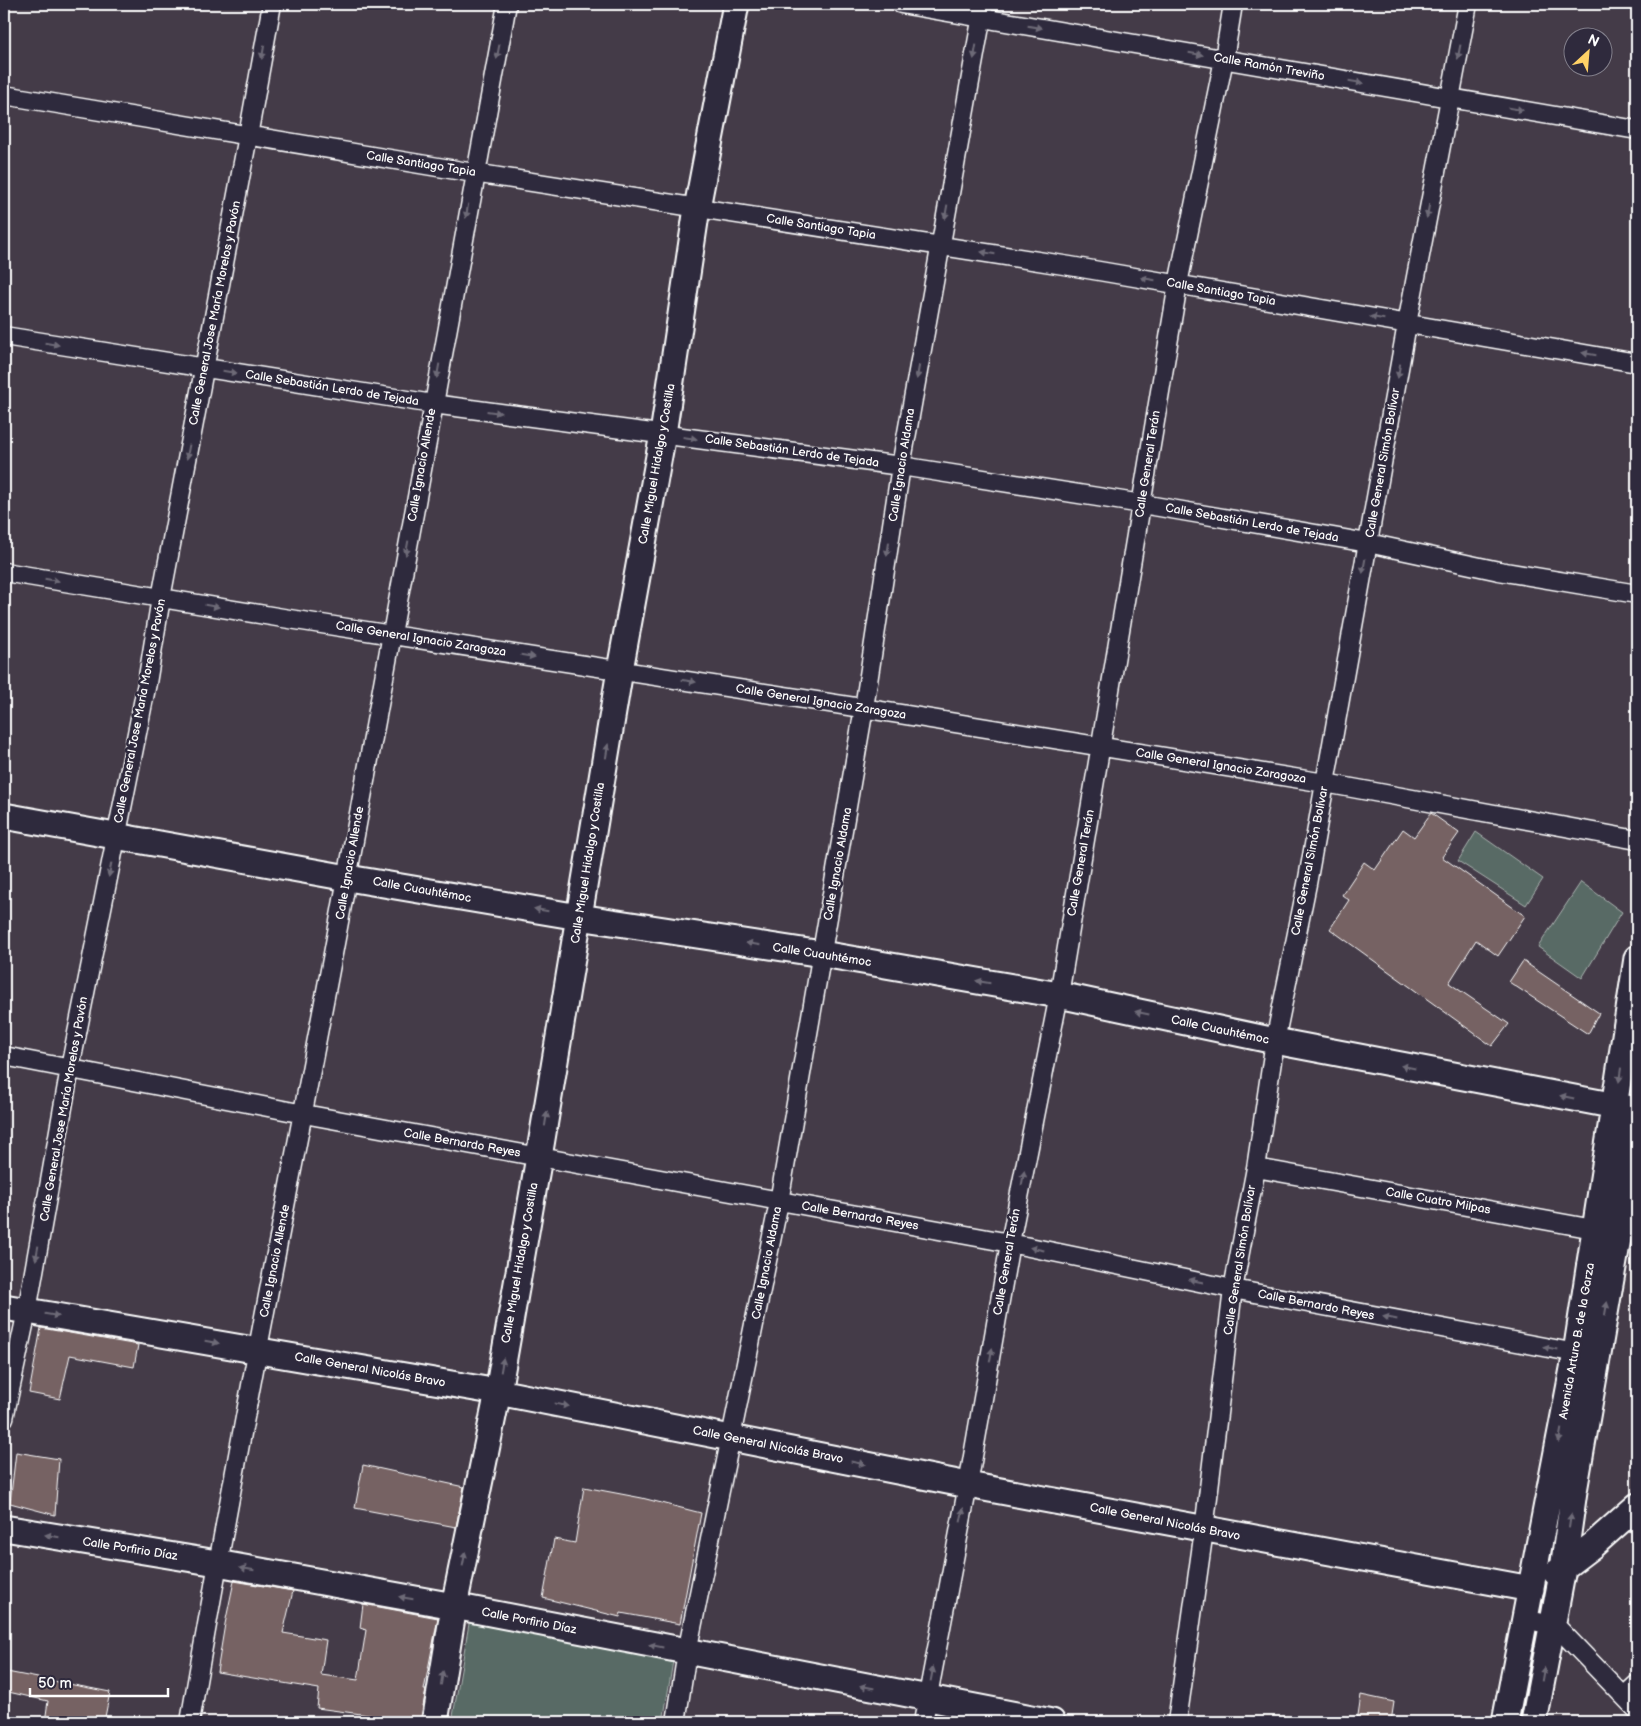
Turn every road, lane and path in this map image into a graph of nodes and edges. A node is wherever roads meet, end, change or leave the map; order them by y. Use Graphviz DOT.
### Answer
graph roads {
  1 [pos="272,4"];
  2 [pos="507,4"];
  3 [pos="736,4"];
  4 [pos="901,4"];
  5 [pos="1233,4"];
  6 [pos="1468,4"];
  7 [pos="983,11"];
  8 [pos="1224,59"];
  9 [pos="4,95"];
  10 [pos="1450,98"];
  11 [pos="1637,130"];
  12 [pos="248,136"];
  13 [pos="474,173"];
  14 [pos="697,208"];
  15 [pos="940,245"];
  16 [pos="1178,284"];
  17 [pos="1407,324"];
  18 [pos="4,336"];
  19 [pos="1637,363"];
  20 [pos="204,368"];
  21 [pos="432,404"];
  22 [pos="663,434"];
  23 [pos="901,466"];
  24 [pos="1142,504"];
  25 [pos="1368,543"];
  26 [pos="4,572"];
  27 [pos="1637,594"];
  28 [pos="161,598"];
  29 [pos="392,635"];
  30 [pos="620,670"];
  31 [pos="864,708"];
  32 [pos="1101,746"];
  33 [pos="1325,783"];
  34 [pos="4,816"];
  35 [pos="116,836"];
  36 [pos="1637,840"];
  37 [pos="348,878"];
  38 [pos="579,917"];
  39 [pos="822,954"];
  40 [pos="1637,958"];
  41 [pos="1058,996"];
  42 [pos="1276,1042"];
  43 [pos="4,1056"];
  44 [pos="70,1068"];
  45 [pos="1630,1109"];
  46 [pos="304,1114"];
  47 [pos="539,1157"];
  48 [pos="1256,1168"];
  49 [pos="779,1202"];
  50 [pos="1608,1231"];
  51 [pos="1010,1243"];
  52 [pos="1233,1289"];
  53 [pos="15,1309"];
  54 [pos="258,1350"];
  55 [pos="1587,1355"];
  56 [pos="498,1392"];
  57 [pos="4,1418"];
  58 [pos="731,1438"];
  59 [pos="968,1485"];
  60 [pos="1637,1506"];
  61 [pos="4,1528"];
  62 [pos="1204,1530"];
  63 [pos="217,1563"];
  64 [pos="1563,1569"];
  65 [pos="1531,1589"];
  66 [pos="454,1606"];
  67 [pos="1524,1619"];
  68 [pos="1552,1624"];
  69 [pos="687,1652"];
  70 [pos="1631,1690"];
  71 [pos="1637,1710"];
  72 [pos="925,1711"];
  73 [pos="190,1722"];
  74 [pos="435,1722"];
  75 [pos="676,1722"];
  76 [pos="1052,1722"];
  77 [pos="1177,1722"];
  78 [pos="1505,1722"];
  79 [pos="1534,1722"];
  1 -- 12 [label="street, Calle General Jose María Morelos y Pavón, one-way"];
  2 -- 13 [label="street, Calle Ignacio Allende, one-way"];
  3 -- 14 [label="street, Calle Miguel Hidalgo y Costilla"];
  4 -- 7 [label="street, Calle Ramón Treviño"];
  5 -- 8 [label="street, Calle General Terán"];
  6 -- 10 [label="street, Calle General Simón Bolívar, one-way"];
  7 -- 8 [label="street, Calle Ramón Treviño, one-way"];
  7 -- 15 [label="street, Calle Ignacio Aldama, one-way"];
  8 -- 10 [label="street, Calle Ramón Treviño, one-way"];
  8 -- 16 [label="street, Calle General Terán"];
  9 -- 12 [label="street, Calle Santiago Tapia"];
  10 -- 11 [label="street, Calle Ramón Treviño, one-way"];
  10 -- 17 [label="street, Calle General Simón Bolívar, one-way"];
  12 -- 13 [label="street, Calle Santiago Tapia"];
  12 -- 20 [label="street, Calle General Jose María Morelos y Pavón"];
  13 -- 14 [label="street, Calle Santiago Tapia"];
  13 -- 21 [label="street, Calle Ignacio Allende, one-way"];
  14 -- 15 [label="street, Calle Santiago Tapia"];
  14 -- 22 [label="street, Calle Miguel Hidalgo y Costilla"];
  16 -- 15 [label="street, Calle Santiago Tapia, one-way"];
  15 -- 23 [label="street, Calle Ignacio Aldama, one-way"];
  17 -- 16 [label="street, Calle Santiago Tapia, one-way"];
  16 -- 24 [label="street, Calle General Terán"];
  19 -- 17 [label="street, Calle Santiago Tapia, one-way"];
  17 -- 25 [label="street, Calle General Simón Bolívar, one-way"];
  18 -- 20 [label="street, Calle Sebastián Lerdo de Tejada, one-way"];
  20 -- 21 [label="street, Calle Sebastián Lerdo de Tejada, one-way"];
  20 -- 28 [label="street, Calle General Jose María Morelos y Pavón, one-way"];
  21 -- 22 [label="street, Calle Sebastián Lerdo de Tejada, one-way"];
  21 -- 29 [label="street, Calle Ignacio Allende, one-way"];
  22 -- 23 [label="street, Calle Sebastián Lerdo de Tejada, one-way"];
  22 -- 30 [label="street, Calle Miguel Hidalgo y Costilla"];
  23 -- 24 [label="street, Calle Sebastián Lerdo de Tejada"];
  23 -- 31 [label="street, Calle Ignacio Aldama, one-way"];
  24 -- 25 [label="street, Calle Sebastián Lerdo de Tejada"];
  24 -- 32 [label="street, Calle General Terán"];
  25 -- 27 [label="street, Calle Sebastián Lerdo de Tejada"];
  25 -- 33 [label="street, Calle General Simón Bolívar, one-way"];
  26 -- 28 [label="street, Calle General Ignacio Zaragoza, one-way"];
  28 -- 29 [label="street, Calle General Ignacio Zaragoza, one-way"];
  28 -- 35 [label="street, Calle General Jose María Morelos y Pavón"];
  29 -- 30 [label="street, Calle General Ignacio Zaragoza, one-way"];
  29 -- 37 [label="street, Calle Ignacio Allende"];
  30 -- 31 [label="street, Calle General Ignacio Zaragoza, one-way"];
  38 -- 30 [label="street, Calle Miguel Hidalgo y Costilla, one-way"];
  31 -- 32 [label="street, Calle General Ignacio Zaragoza"];
  31 -- 39 [label="street, Calle Ignacio Aldama"];
  32 -- 33 [label="street, Calle General Ignacio Zaragoza"];
  32 -- 41 [label="street, Calle General Terán"];
  33 -- 36 [label="street, Calle General Ignacio Zaragoza"];
  33 -- 42 [label="street, Calle General Simón Bolívar"];
  34 -- 35 [label="street, Calle Cuauhtémoc"];
  35 -- 37 [label="street, Calle Cuauhtémoc"];
  35 -- 44 [label="street, Calle General Jose María Morelos y Pavón, one-way"];
  38 -- 37 [label="street, Calle Cuauhtémoc, one-way"];
  37 -- 46 [label="street, Calle Ignacio Allende"];
  39 -- 38 [label="street, Calle Cuauhtémoc, one-way"];
  47 -- 38 [label="street, Calle Miguel Hidalgo y Costilla, one-way"];
  41 -- 39 [label="street, Calle Cuauhtémoc, one-way"];
  39 -- 49 [label="street, Calle Ignacio Aldama"];
  40 -- 45 [label="street, Avenida Arturo B. de la Garza, one-way"];
  42 -- 41 [label="street, Calle Cuauhtémoc, one-way"];
  51 -- 41 [label="street, Calle General Terán, one-way"];
  45 -- 42 [label="street, Calle Cuauhtémoc, one-way"];
  42 -- 48 [label="street, Calle General Simón Bolívar"];
  43 -- 44 [label="street, Calle Bernardo Reyes"];
  44 -- 46 [label="street, Calle Bernardo Reyes"];
  44 -- 53 [label="street, Calle General Jose María Morelos y Pavón, one-way"];
  45 -- 50 [label="street, Avenida Arturo B. de la Garza"];
  46 -- 47 [label="street, Calle Bernardo Reyes"];
  46 -- 54 [label="street, Calle Ignacio Allende"];
  47 -- 49 [label="street, Calle Bernardo Reyes"];
  56 -- 47 [label="street, Calle Miguel Hidalgo y Costilla, one-way"];
  48 -- 50 [label="street, Calle Cuatro Milpas"];
  48 -- 52 [label="street, Calle General Simón Bolívar"];
  49 -- 51 [label="street, Calle Bernardo Reyes"];
  49 -- 58 [label="street, Calle Ignacio Aldama"];
  50 -- 55 [label="street, Avenida Arturo B. de la Garza"];
  52 -- 51 [label="street, Calle Bernardo Reyes, one-way"];
  59 -- 51 [label="street, Calle General Terán, one-way"];
  55 -- 52 [label="street, Calle Bernardo Reyes, one-way"];
  52 -- 62 [label="street, Calle General Simón Bolívar"];
  53 -- 54 [label="street, Calle General Nicolás Bravo, one-way"];
  53 -- 57 [label="street, Calle General Jose María Morelos y Pavón"];
  54 -- 56 [label="street, Calle General Nicolás Bravo"];
  54 -- 63 [label="street, Calle Ignacio Allende"];
  64 -- 55 [label="street, Avenida Arturo B. de la Garza, one-way"];
  55 -- 65 [label="street, Avenida Arturo B. de la Garza, one-way"];
  56 -- 58 [label="street, Calle General Nicolás Bravo, one-way"];
  66 -- 56 [label="street, Calle Miguel Hidalgo y Costilla, one-way"];
  58 -- 59 [label="street, Calle General Nicolás Bravo, one-way"];
  58 -- 69 [label="street, Calle Ignacio Aldama"];
  59 -- 62 [label="street, Calle General Nicolás Bravo"];
  72 -- 59 [label="street, Calle General Terán, one-way"];
  60 -- 64 [label="street"];
  63 -- 61 [label="street, Calle Porfirio Díaz, one-way"];
  62 -- 65 [label="street, Calle General Nicolás Bravo"];
  62 -- 77 [label="street, Calle General Simón Bolívar"];
  66 -- 63 [label="street, Calle Porfirio Díaz, one-way"];
  63 -- 73 [label="street, Calle Ignacio Allende"];
  64 -- 65 [label="street"];
  64 -- 68 [label="street, Avenida Arturo B. de la Garza"];
  65 -- 67 [label="street, Avenida Arturo B. de la Garza"];
  69 -- 66 [label="street, Calle Porfirio Díaz, one-way"];
  74 -- 66 [label="street, Calle Miguel Hidalgo y Costilla, one-way"];
  67 -- 68 [label="street"];
  67 -- 78 [label="street, Avenida Arturo B. de la Garza"];
  68 -- 70 [label="street"];
  79 -- 68 [label="street, Avenida Arturo B. de la Garza, one-way"];
  72 -- 69 [label="street, Calle Porfirio Díaz, one-way"];
  69 -- 75 [label="street, Calle Ignacio Aldama"];
  70 -- 71 [label="street"];
  72 -- 76 [label="street, Calle Porfirio Díaz"];
}
